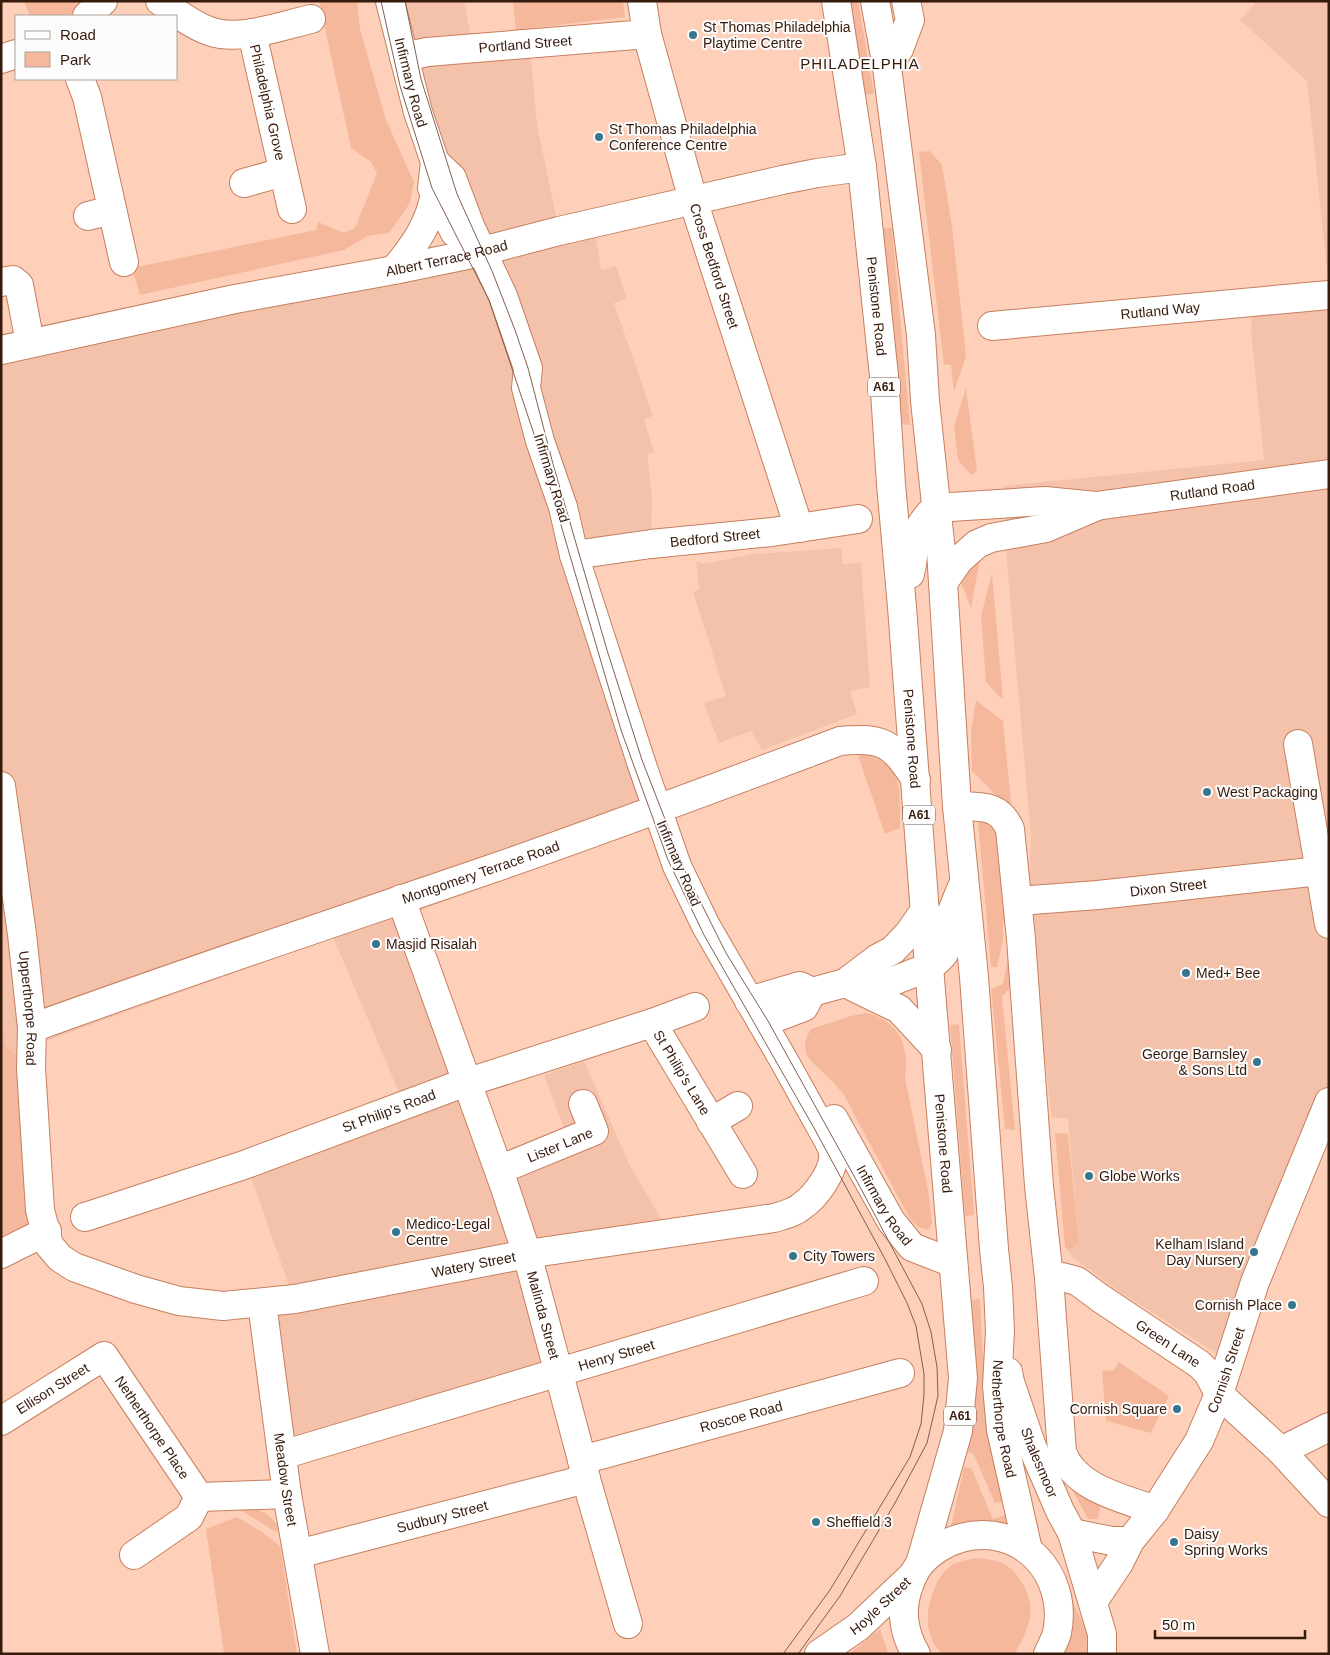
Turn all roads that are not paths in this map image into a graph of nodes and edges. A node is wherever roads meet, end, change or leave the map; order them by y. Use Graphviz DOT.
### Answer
graph roads {
  1 [pos="103,1"];
  2 [pos="160,1"];
  3 [pos="390,1"];
  4 [pos="642,1"];
  5 [pos="836,1"];
  6 [pos="875,1"];
  7 [pos="906,1"];
  8 [pos="88,15"];
  9 [pos="311,19"];
  10 [pos="252,32"];
  11 [pos="647,34"];
  12 [pos="15,54"];
  13 [pos="404,57"];
  14 [pos="1,59"];
  15 [pos="887,67"];
  16 [pos="80,80"];
  17 [pos="435,162"];
  18 [pos="862,167"];
  19 [pos="283,172"];
  20 [pos="244,183"];
  21 [pos="903,188"];
  22 [pos="435,193"];
  23 [pos="693,200"];
  24 [pos="292,210"];
  25 [pos="475,253"];
  26 [pos="124,262"];
  27 [pos="394,270"];
  28 [pos="1,282"];
  29 [pos="1329,295"];
  30 [pos="992,326"];
  31 [pos="30,343"];
  32 [pos="1,350"];
  33 [pos="1329,474"];
  34 [pos="1096,506"];
  35 [pos="936,508"];
  36 [pos="858,519"];
  37 [pos="799,528"];
  38 [pos="574,555"];
  39 [pos="942,583"];
  40 [pos="902,608"];
  41 [pos="1298,744"];
  42 [pos="916,780"];
  43 [pos="1,786"];
  44 [pos="957,806"];
  45 [pos="657,810"];
  46 [pos="1320,871"];
  47 [pos="965,879"];
  48 [pos="401,899"];
  49 [pos="1018,901"];
  50 [pos="925,910"];
  51 [pos="1329,924"];
  52 [pos="929,967"];
  53 [pos="845,983"];
  54 [pos="695,1007"];
  55 [pos="755,1012"];
  56 [pos="652,1023"];
  57 [pos="32,1028"];
  58 [pos="937,1050"];
  59 [pos="467,1083"];
  60 [pos="806,1101"];
  61 [pos="1329,1102"];
  62 [pos="583,1104"];
  63 [pos="738,1106"];
  64 [pos="710,1122"];
  65 [pos="499,1170"];
  66 [pos="743,1174"];
  67 [pos="85,1217"];
  68 [pos="47,1231"];
  69 [pos="1,1254"];
  70 [pos="527,1254"];
  71 [pos="953,1263"];
  72 [pos="1049,1278"];
  73 [pos="864,1281"];
  74 [pos="998,1287"];
  75 [pos="262,1303"];
  76 [pos="1000,1331"];
  77 [pos="104,1356"];
  78 [pos="558,1372"];
  79 [pos="900,1373"];
  80 [pos="1219,1394"];
  81 [pos="1,1421"];
  82 [pos="1329,1427"];
  83 [pos="1281,1451"];
  84 [pos="282,1455"];
  85 [pos="584,1470"];
  86 [pos="287,1494"];
  87 [pos="199,1497"];
  88 [pos="1329,1503"];
  89 [pos="1155,1510"];
  90 [pos="1072,1533"];
  91 [pos="1130,1541"];
  92 [pos="1030,1552"];
  93 [pos="298,1554"];
  94 [pos="134,1555"];
  95 [pos="917,1569"];
  96 [pos="1090,1597"];
  97 [pos="628,1624"];
  98 [pos="1104,1647"];
  99 [pos="315,1654"];
  100 [pos="819,1654"];
  101 [pos="916,1654"];
  102 [pos="1048,1654"];
  1 -- 8 [label="main road"];
  2 -- 10 [label="main road, Philadelphia Grove"];
  3 -- 13 [label="main road, Infirmary Road"];
  4 -- 11 [label="main road, Cross Bedford Street"];
  5 -- 18 [label="main road, Penistone Road / A61"];
  6 -- 15 [label="main road, A61"];
  7 -- 15 [label="main road"];
  9 -- 10 [label="main road, Philadelphia Grove"];
  10 -- 19 [label="main road, Philadelphia Grove"];
  11 -- 13 [label="main road, Portland Street"];
  11 -- 23 [label="main road, Cross Bedford Street"];
  12 -- 14 [label="main road"];
  13 -- 17 [label="main road, Infirmary Road"];
  15 -- 21 [label="main road, A61"];
  16 -- 26 [label="main road"];
  17 -- 22 [label="main road, Infirmary Road"];
  17 -- 25 [label="main road, Infirmary Road"];
  18 -- 21 [label="main road"];
  18 -- 23 [label="main road, Albert Terrace Road"];
  18 -- 40 [label="main road, Penistone Road / A61"];
  19 -- 20 [label="main road, Philadelphia Grove"];
  19 -- 24 [label="main road, Philadelphia Grove"];
  21 -- 35 [label="main road, A61"];
  22 -- 25 [label="main road, Infirmary Road"];
  22 -- 27 [label="main road"];
  23 -- 25 [label="main road, Albert Terrace Road"];
  23 -- 37 [label="main road, Cross Bedford Street"];
  25 -- 27 [label="main road, Albert Terrace Road"];
  25 -- 38 [label="main road, Infirmary Road"];
  27 -- 31 [label="main road, Albert Terrace Road"];
  28 -- 31 [label="main road"];
  29 -- 30 [label="main road, Rutland Way"];
  31 -- 32 [label="main road, Albert Terrace Road"];
  33 -- 34 [label="main road, Rutland Road"];
  34 -- 35 [label="main road, Rutland Road"];
  34 -- 39 [label="main road, Rutland Road"];
  35 -- 39 [label="main road, A61"];
  35 -- 40 [label="main road"];
  36 -- 37 [label="main road, Bedford Street"];
  37 -- 38 [label="main road, Bedford Street"];
  38 -- 45 [label="main road, Infirmary Road"];
  39 -- 44 [label="main road, A61"];
  40 -- 42 [label="main road, Penistone Road / A61"];
  41 -- 46 [label="main road"];
  42 -- 45 [label="main road, Montgomery Terrace Road"];
  42 -- 50 [label="main road, Penistone Road / A61"];
  43 -- 57 [label="main road, Upperthorpe Road"];
  44 -- 47 [label="main road, A61"];
  44 -- 49 [label="main road"];
  45 -- 48 [label="main road, Montgomery Terrace Road"];
  45 -- 55 [label="main road, Infirmary Road"];
  46 -- 49 [label="main road, Dixon Street"];
  46 -- 51 [label="main road"];
  47 -- 52 [label="main road"];
  47 -- 74 [label="main road, A61"];
  48 -- 57 [label="main road, Montgomery Terrace Road"];
  48 -- 59 [label="main road, Malinda Street"];
  49 -- 72 [label="main road"];
  50 -- 52 [label="main road, Penistone Road / A61"];
  50 -- 53 [label="main road"];
  52 -- 53 [label="main road"];
  52 -- 58 [label="main road, Penistone Road / A61"];
  53 -- 55 [label="main road"];
  53 -- 58 [label="main road"];
  54 -- 56 [label="main road, St Philip's Road"];
  55 -- 60 [label="main road, Infirmary Road"];
  56 -- 59 [label="main road, St Philip's Road"];
  56 -- 64 [label="main road, St Philip's Lane"];
  57 -- 68 [label="main road, Upperthorpe Road"];
  58 -- 71 [label="main road, Penistone Road / A61"];
  59 -- 65 [label="main road, Malinda Street"];
  59 -- 67 [label="main road, St Philip's Road"];
  60 -- 70 [label="main road, Watery Street"];
  60 -- 71 [label="main road, Infirmary Road"];
  61 -- 80 [label="main road, Cornish Street"];
  62 -- 65 [label="main road, Lister Lane"];
  63 -- 64 [label="main road, St Philip's Lane"];
  64 -- 66 [label="main road, St Philip's Lane"];
  65 -- 70 [label="main road, Malinda Street"];
  68 -- 69 [label="main road"];
  68 -- 75 [label="main road, Watery Street"];
  70 -- 75 [label="main road, Watery Street"];
  70 -- 78 [label="main road, Malinda Street"];
  71 -- 74 [label="main road, Infirmary Road"];
  71 -- 95 [label="main road, Penistone Road / A61"];
  72 -- 80 [label="main road, Green Lane"];
  72 -- 89 [label="main road"];
  73 -- 78 [label="main road, Henry Street"];
  74 -- 76 [label="main road, Netherthorpe Road / A61"];
  75 -- 84 [label="main road, Meadow Street"];
  76 -- 90 [label="main road, Shalesmoor"];
  76 -- 92 [label="main road, Netherthorpe Road / A61"];
  77 -- 81 [label="main road, Ellison Street"];
  77 -- 87 [label="main road, Netherthorpe Place"];
  78 -- 84 [label="main road, Henry Street"];
  78 -- 85 [label="main road, Malinda Street"];
  79 -- 85 [label="main road, Roscoe Road"];
  80 -- 83 [label="main road, Green Lane"];
  80 -- 89 [label="main road, Cornish Street"];
  82 -- 83 [label="main road"];
  83 -- 88 [label="main road, Green Lane"];
  84 -- 86 [label="main road, Meadow Street"];
  85 -- 93 [label="main road, Sudbury Street"];
  85 -- 97 [label="main road, Malinda Street"];
  86 -- 87 [label="main road"];
  86 -- 93 [label="main road, Meadow Street"];
  87 -- 94 [label="main road"];
  89 -- 91 [label="main road, Cornish Street"];
  90 -- 91 [label="main road"];
  90 -- 96 [label="main road, Shalesmoor"];
  91 -- 96 [label="main road, Cornish Street"];
  92 -- 95 [label="main road, A61"];
  92 -- 96 [label="main road, A61"];
  92 -- 102 [label="main road, A61"];
  93 -- 99 [label="main road, Meadow Street"];
  95 -- 100 [label="main road, Hoyle Street / A61"];
  95 -- 101 [label="main road, A61"];
  96 -- 98 [label="main road, Shalesmoor"];
}
